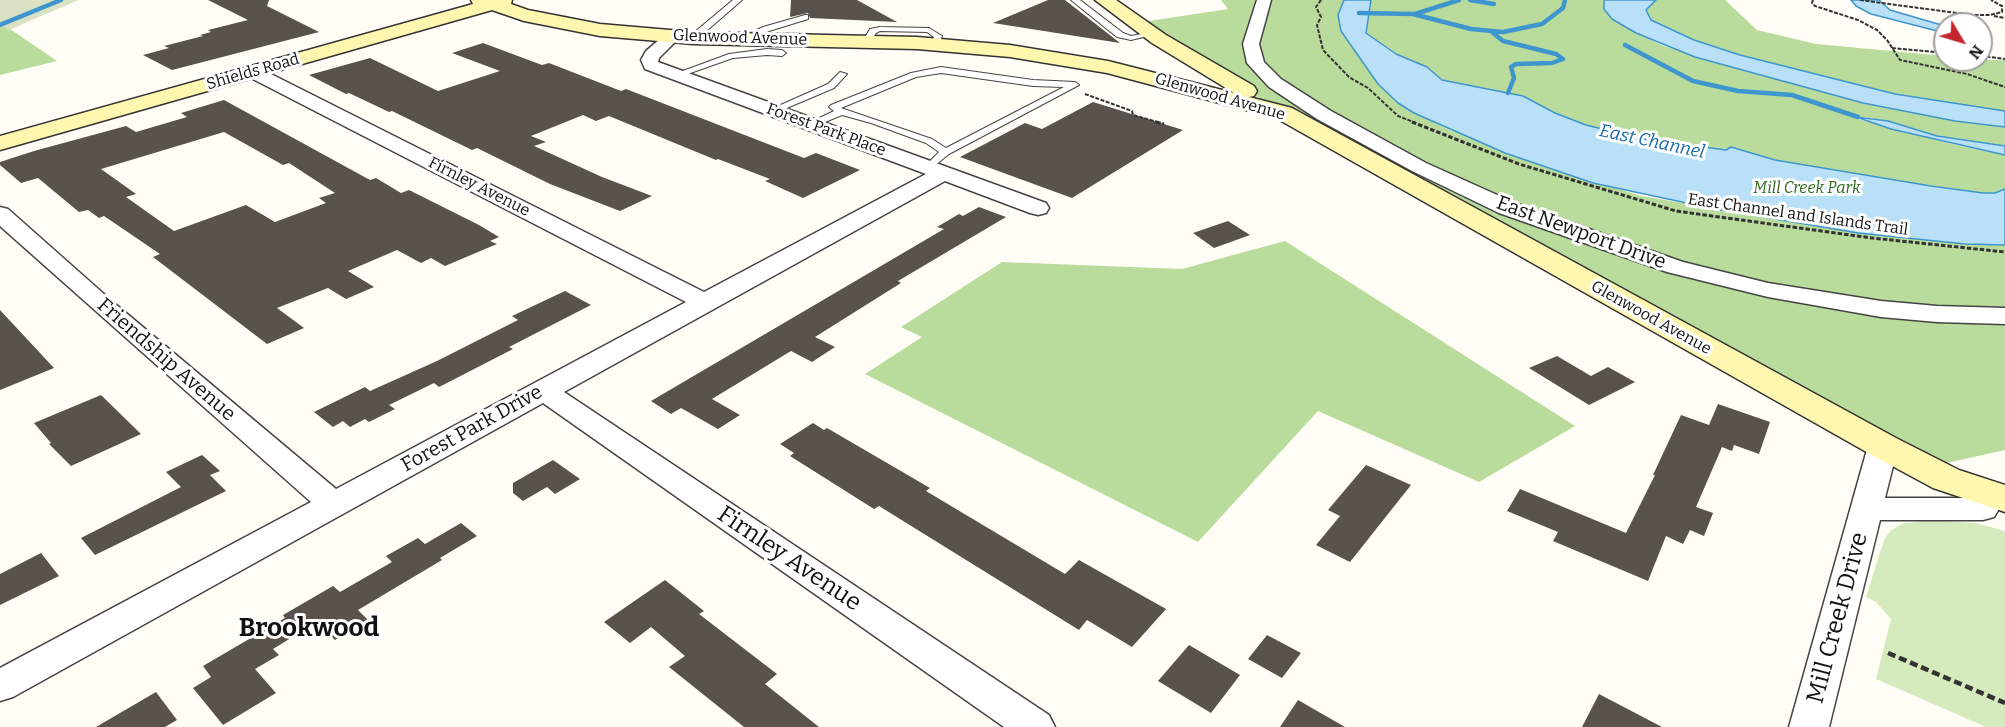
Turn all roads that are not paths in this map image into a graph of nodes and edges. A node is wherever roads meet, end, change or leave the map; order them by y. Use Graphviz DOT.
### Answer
graph roads {
  1 [pos="738,0"];
  2 [pos="1075,0"];
  3 [pos="1104,0"];
  4 [pos="1264,0"];
  5 [pos="492,1"];
  6 [pos="805,17"];
  7 [pos="1133,21"];
  8 [pos="1107,24"];
  9 [pos="683,37"];
  10 [pos="1155,37"];
  11 [pos="754,40"];
  12 [pos="782,53"];
  13 [pos="253,72"];
  14 [pos="843,74"];
  15 [pos="676,75"];
  16 [pos="1159,79"];
  17 [pos="772,111"];
  18 [pos="841,112"];
  19 [pos="1284,113"];
  20 [pos="810,125"];
  21 [pos="0,142"];
  22 [pos="939,164"];
  23 [pos="1038,208"];
  24 [pos="0,214"];
  25 [pos="705,302"];
  26 [pos="2005,316"];
  27 [pos="543,390"];
  28 [pos="1883,446"];
  29 [pos="334,504"];
  30 [pos="1866,509"];
  31 [pos="1998,509"];
  32 [pos="0,686"];
  33 [pos="1029,726"];
  34 [pos="1809,727"];
  1 -- 9 [label="lane"];
  2 -- 8 [label="lane"];
  3 -- 7 [label="street"];
  4 -- 26 [label="street, East Newport Drive"];
  5 -- 9 [label="street, Glenwood Avenue"];
  5 -- 13 [label="street, Shields Road"];
  6 -- 11 [label="lane"];
  7 -- 8 [label="lane"];
  7 -- 10 [label="street"];
  8 -- 10 [label="lane"];
  9 -- 11 [label="street, Glenwood Avenue"];
  9 -- 15 [label="street, Forest Park Place"];
  10 -- 16 [label="street"];
  10 -- 19 [label="street"];
  11 -- 16 [label="street, Glenwood Avenue"];
  12 -- 15 [label="lane"];
  13 -- 21 [label="street, Shields Road"];
  13 -- 25 [label="street, Firnley Avenue"];
  14 -- 17 [label="lane"];
  15 -- 17 [label="street, Forest Park Place"];
  16 -- 19 [label="street, Glenwood Avenue"];
  17 -- 20 [label="street, Forest Park Place"];
  18 -- 20 [label="lane"];
  18 -- 22 [label="lane"];
  18 -- 22 [label="lane"];
  19 -- 28 [label="street, Glenwood Avenue"];
  20 -- 22 [label="street, Forest Park Place"];
  22 -- 23 [label="street, Forest Park Place"];
  22 -- 25 [label="street, Forest Park Drive"];
  24 -- 29 [label="street, Friendship Avenue"];
  25 -- 27 [label="street, Forest Park Drive"];
  27 -- 29 [label="street, Forest Park Drive"];
  27 -- 33 [label="street, Firnley Avenue"];
  28 -- 30 [label="street, Mill Creek Drive"];
  28 -- 31 [label="street, Glenwood Avenue"];
  29 -- 32 [label="street, Forest Park Drive"];
  30 -- 31 [label="street, Mill Creek Drive"];
  30 -- 34 [label="street, Mill Creek Drive"];
}
